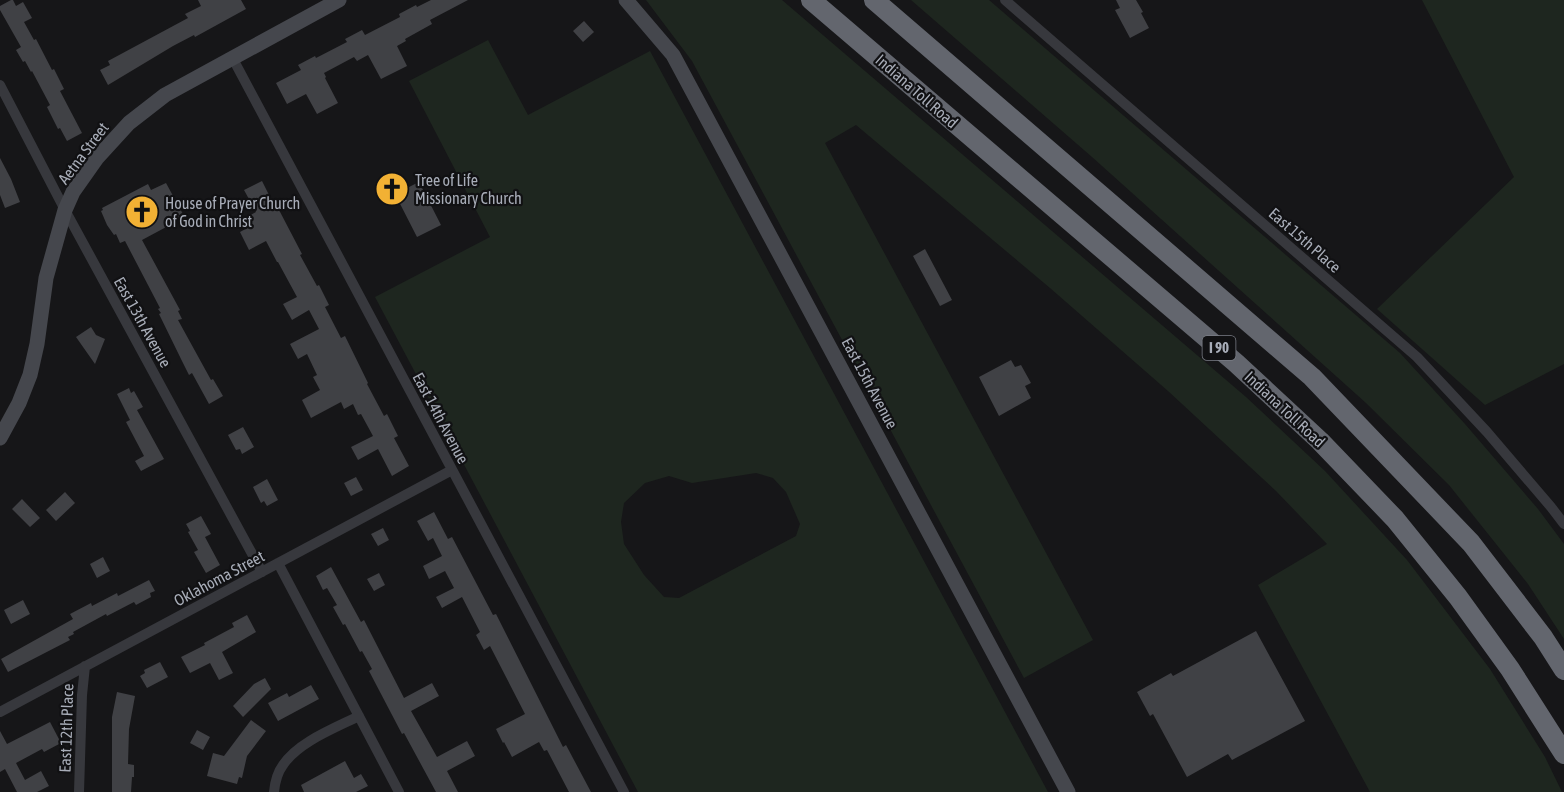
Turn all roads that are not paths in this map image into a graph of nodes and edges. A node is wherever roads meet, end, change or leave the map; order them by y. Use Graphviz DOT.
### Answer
graph roads {
  1 [pos="339,0"];
  2 [pos="626,0"];
  3 [pos="811,0"];
  4 [pos="874,0"];
  5 [pos="1005,0"];
  6 [pos="232,57"];
  7 [pos="0,85"];
  8 [pos="65,210"];
  9 [pos="0,438"];
  10 [pos="452,470"];
  11 [pos="1564,524"];
  12 [pos="278,563"];
  13 [pos="262,572"];
  14 [pos="85,666"];
  15 [pos="1564,670"];
  16 [pos="0,712"];
  17 [pos="359,716"];
  18 [pos="1564,754"];
  19 [pos="79,792"];
  20 [pos="274,792"];
  21 [pos="399,792"];
  22 [pos="624,792"];
  23 [pos="1068,792"];
  1 -- 6 [label="street, Aetna Street"];
  2 -- 23 [label="street, East 15th Avenue"];
  3 -- 18 [label="highway, Indiana Toll Road / I 90"];
  4 -- 15 [label="highway, I 90"];
  5 -- 11 [label="street, East 15th Place"];
  6 -- 8 [label="street, Aetna Street"];
  6 -- 10 [label="street, East 14th Avenue"];
  7 -- 8 [label="street, East 13th Avenue"];
  8 -- 9 [label="street, Aetna Street"];
  8 -- 13 [label="street, East 13th Avenue"];
  10 -- 12 [label="street, Oklahoma Street"];
  10 -- 22 [label="street, East 14th Avenue"];
  12 -- 13 [label="street, Oklahoma Street"];
  12 -- 17 [label="street"];
  13 -- 14 [label="street, Oklahoma Street"];
  14 -- 16 [label="street, Oklahoma Street"];
  14 -- 19 [label="street, East 12th Place"];
  17 -- 20 [label="street"];
  17 -- 21 [label="street"];
}
